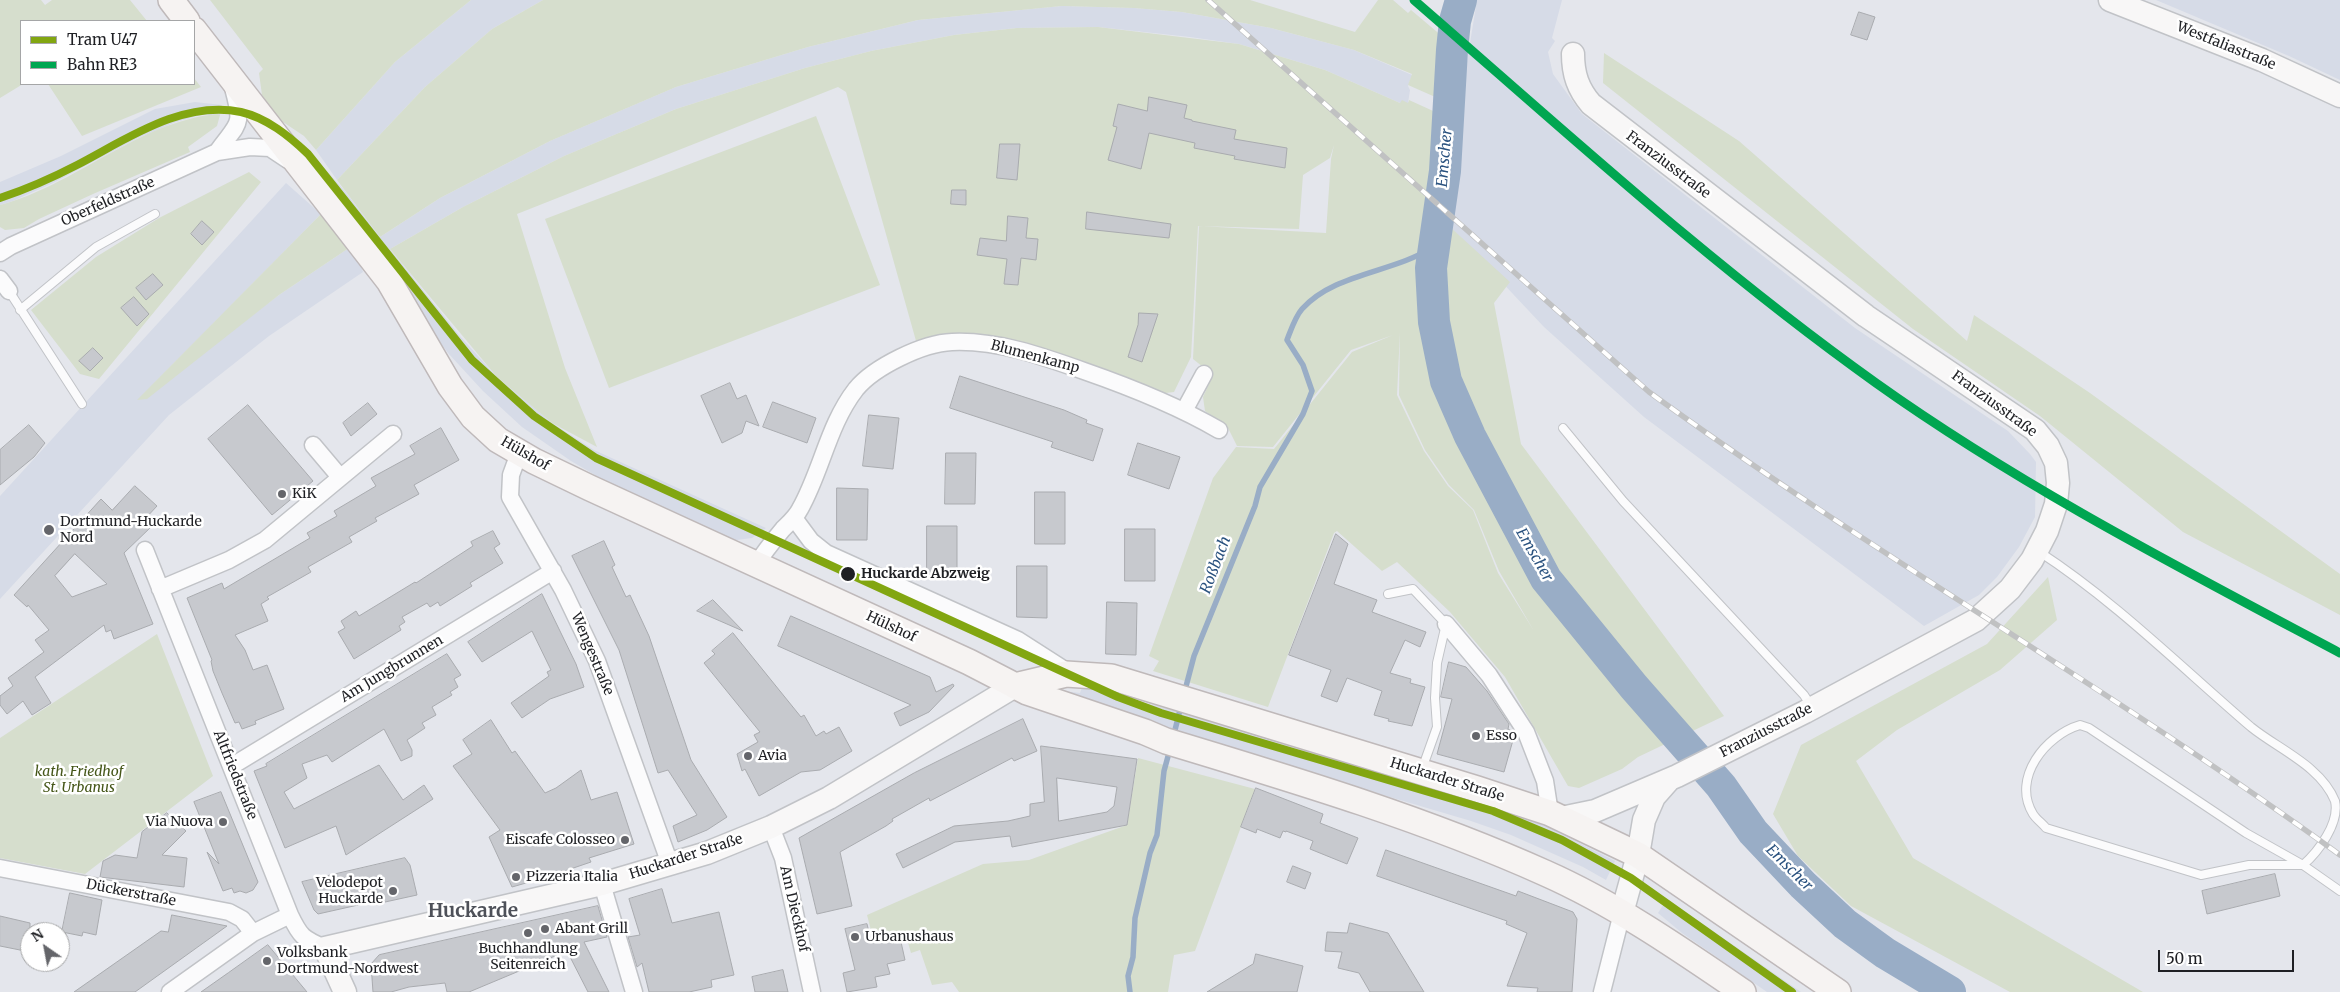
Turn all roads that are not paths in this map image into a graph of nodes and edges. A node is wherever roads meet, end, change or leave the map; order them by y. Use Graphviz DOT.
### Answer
graph roads {
  1 [pos="171,0"];
  2 [pos="2110,0"];
  3 [pos="186,20"];
  4 [pos="195,31"];
  5 [pos="1573,54"];
  6 [pos="230,76"];
  7 [pos="2340,96"];
  8 [pos="217,152"];
  9 [pos="300,167"];
  10 [pos="155,214"];
  11 [pos="0,253"];
  12 [pos="4,285"];
  13 [pos="20,310"];
  14 [pos="1204,374"];
  15 [pos="82,404"];
  16 [pos="1184,411"];
  17 [pos="1563,428"];
  18 [pos="1219,430"];
  19 [pos="393,434"];
  20 [pos="313,445"];
  21 [pos="520,453"];
  22 [pos="340,477"];
  23 [pos="794,518"];
  24 [pos="145,550"];
  25 [pos="2038,551"];
  26 [pos="756,565"];
  27 [pos="552,571"];
  28 [pos="160,589"];
  29 [pos="1388,594"];
  30 [pos="1446,624"];
  31 [pos="1071,674"];
  32 [pos="1016,686"];
  33 [pos="1812,708"];
  34 [pos="232,766"];
  35 [pos="1421,772"];
  36 [pos="1673,778"];
  37 [pos="1555,816"];
  38 [pos="771,828"];
  39 [pos="1638,855"];
  40 [pos="670,864"];
  41 [pos="2303,865"];
  42 [pos="0,868"];
  43 [pos="602,884"];
  44 [pos="2340,891"];
  45 [pos="1622,913"];
  46 [pos="290,914"];
  47 [pos="253,933"];
  48 [pos="325,948"];
  49 [pos="170,992"];
  50 [pos="345,992"];
  51 [pos="634,992"];
  52 [pos="812,992"];
  53 [pos="1602,992"];
  54 [pos="1743,992"];
  55 [pos="1838,992"];
  1 -- 3 [label="main road"];
  2 -- 7 [label="street, Westfaliastraße"];
  4 -- 6 [label="main road, Hülshof"];
  5 -- 25 [label="street, Franziusstraße"];
  6 -- 8 [label="street, Oberfeldstraße"];
  6 -- 9 [label="main road, Hülshof"];
  8 -- 9 [label="street, Oberfeldstraße"];
  8 -- 11 [label="street, Oberfeldstraße"];
  9 -- 21 [label="main road, Hülshof"];
  10 -- 13 [label="lane"];
  12 -- 13 [label="lane"];
  13 -- 15 [label="lane"];
  14 -- 16 [label="street"];
  16 -- 18 [label="street, Blumenkamp"];
  16 -- 23 [label="street, Blumenkamp"];
  17 -- 33 [label="lane"];
  19 -- 22 [label="street"];
  20 -- 22 [label="street"];
  21 -- 26 [label="main road, Hülshof"];
  21 -- 27 [label="street, Wengestraße"];
  22 -- 28 [label="street"];
  23 -- 26 [label="street, Blumenkamp"];
  23 -- 31 [label="street"];
  24 -- 28 [label="street, Altfriedstraße"];
  25 -- 33 [label="street, Franziusstraße"];
  25 -- 41 [label="lane"];
  26 -- 32 [label="main road, Hülshof"];
  27 -- 34 [label="street, Am Jungbrunnen"];
  27 -- 40 [label="street, Wengestraße"];
  28 -- 34 [label="street, Altfriedstraße"];
  29 -- 30 [label="lane"];
  30 -- 35 [label="lane"];
  30 -- 37 [label="street"];
  31 -- 32 [label="main road, Huckarder Straße"];
  31 -- 35 [label="main road, Huckarder Straße"];
  32 -- 38 [label="street, Huckarder Straße"];
  32 -- 45 [label="main road"];
  33 -- 36 [label="street, Franziusstraße"];
  34 -- 46 [label="street, Altfriedstraße"];
  35 -- 37 [label="main road, Huckarder Straße"];
  36 -- 37 [label="street, Franziusstraße"];
  36 -- 39 [label="street, Franziusstraße"];
  37 -- 39 [label="main road, Huckarder Straße"];
  38 -- 40 [label="street, Huckarder Straße"];
  38 -- 52 [label="street, Am Dieckhof"];
  39 -- 45 [label="street, Franziusstraße"];
  39 -- 55 [label="main road, Huckarder Straße"];
  40 -- 43 [label="street, Huckarder Straße"];
  41 -- 41 [label="lane"];
  41 -- 44 [label="lane"];
  42 -- 47 [label="street, Dückerstraße"];
  43 -- 48 [label="street, Huckarder Straße"];
  43 -- 51 [label="street"];
  45 -- 53 [label="street"];
  45 -- 54 [label="main road"];
  46 -- 47 [label="street"];
  46 -- 48 [label="street, Altfriedstraße"];
  47 -- 49 [label="street"];
  48 -- 50 [label="street"];
}
